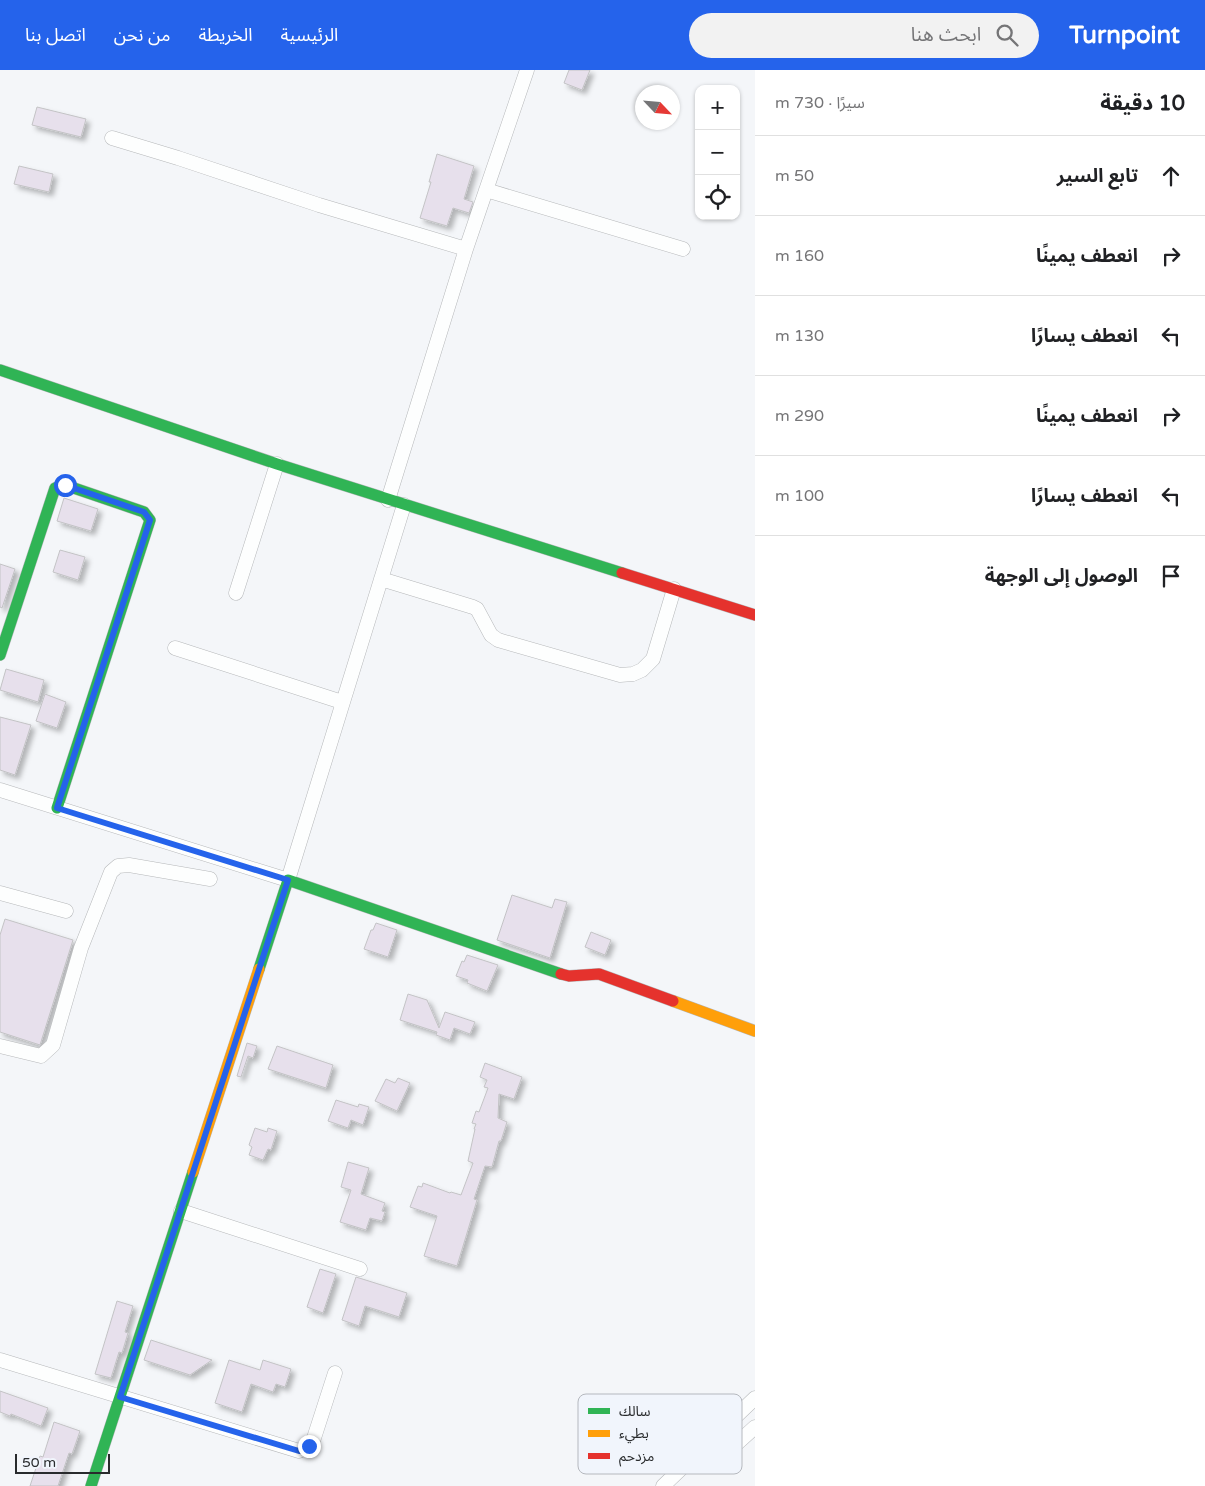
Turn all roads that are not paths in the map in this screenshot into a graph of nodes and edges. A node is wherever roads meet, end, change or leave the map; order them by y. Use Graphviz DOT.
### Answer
graph roads {
  1 [pos="527,70"];
  2 [pos="112,138"];
  3 [pos="486,190"];
  4 [pos="684,248"];
  5 [pos="466,249"];
  6 [pos="0,370"];
  7 [pos="277,464"];
  8 [pos="388,500"];
  9 [pos="404,505"];
  10 [pos="381,578"];
  11 [pos="674,589"];
  12 [pos="236,593"];
  13 [pos="755,615"];
  14 [pos="175,648"];
  15 [pos="0,655"];
  16 [pos="342,702"];
  17 [pos="0,790"];
  18 [pos="57,808"];
  19 [pos="210,879"];
  20 [pos="288,880"];
  21 [pos="0,893"];
  22 [pos="66,911"];
  23 [pos="755,1031"];
  24 [pos="0,1046"];
  25 [pos="181,1212"];
  26 [pos="360,1269"];
  27 [pos="0,1360"];
  28 [pos="335,1373"];
  29 [pos="120,1397"];
  30 [pos="755,1398"];
  31 [pos="742,1410"];
  32 [pos="755,1427"];
  33 [pos="742,1439"];
  34 [pos="676,1474"];
  35 [pos="91,1486"];
  36 [pos="663,1486"];
  1 -- 3 [label="street"];
  2 -- 5 [label="street"];
  3 -- 4 [label="street"];
  3 -- 5 [label="street"];
  5 -- 8 [label="street"];
  6 -- 7 [label="street"];
  7 -- 8 [label="street"];
  7 -- 12 [label="street"];
  8 -- 9 [label="street"];
  9 -- 10 [label="street"];
  9 -- 11 [label="street"];
  10 -- 11 [label="street"];
  10 -- 16 [label="street"];
  11 -- 13 [label="street"];
  14 -- 16 [label="street"];
  15 -- 18 [label="street"];
  16 -- 20 [label="street"];
  17 -- 18 [label="street"];
  18 -- 20 [label="street"];
  19 -- 24 [label="street"];
  20 -- 23 [label="street"];
  20 -- 25 [label="street"];
  21 -- 22 [label="street"];
  25 -- 26 [label="street"];
  25 -- 29 [label="street"];
  27 -- 29 [label="street"];
  28 -- 29 [label="street"];
  29 -- 35 [label="street"];
  30 -- 31 [label="street"];
  32 -- 33 [label="street"];
  34 -- 36 [label="street"];
}
